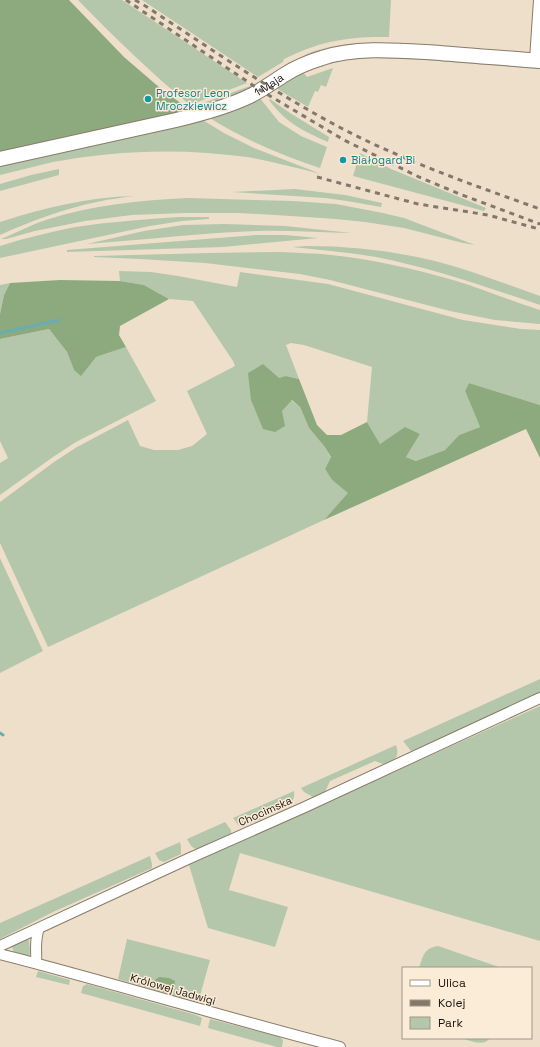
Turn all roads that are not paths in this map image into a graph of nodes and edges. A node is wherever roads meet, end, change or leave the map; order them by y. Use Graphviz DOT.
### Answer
graph roads {
  1 [pos="539,0"];
  2 [pos="538,61"];
  3 [pos="0,159"];
  4 [pos="540,698"];
  5 [pos="39,928"];
  6 [pos="0,946"];
  7 [pos="0,954"];
  8 [pos="36,963"];
  9 [pos="340,1047"];
  1 -- 2 [label="street"];
  2 -- 3 [label="street, 1 Maja"];
  4 -- 5 [label="street, Chocimska"];
  5 -- 6 [label="street, Chocimska"];
  5 -- 8 [label="street"];
  7 -- 8 [label="street, Królowej Jadwigi"];
  8 -- 9 [label="street, Królowej Jadwigi"];
}
